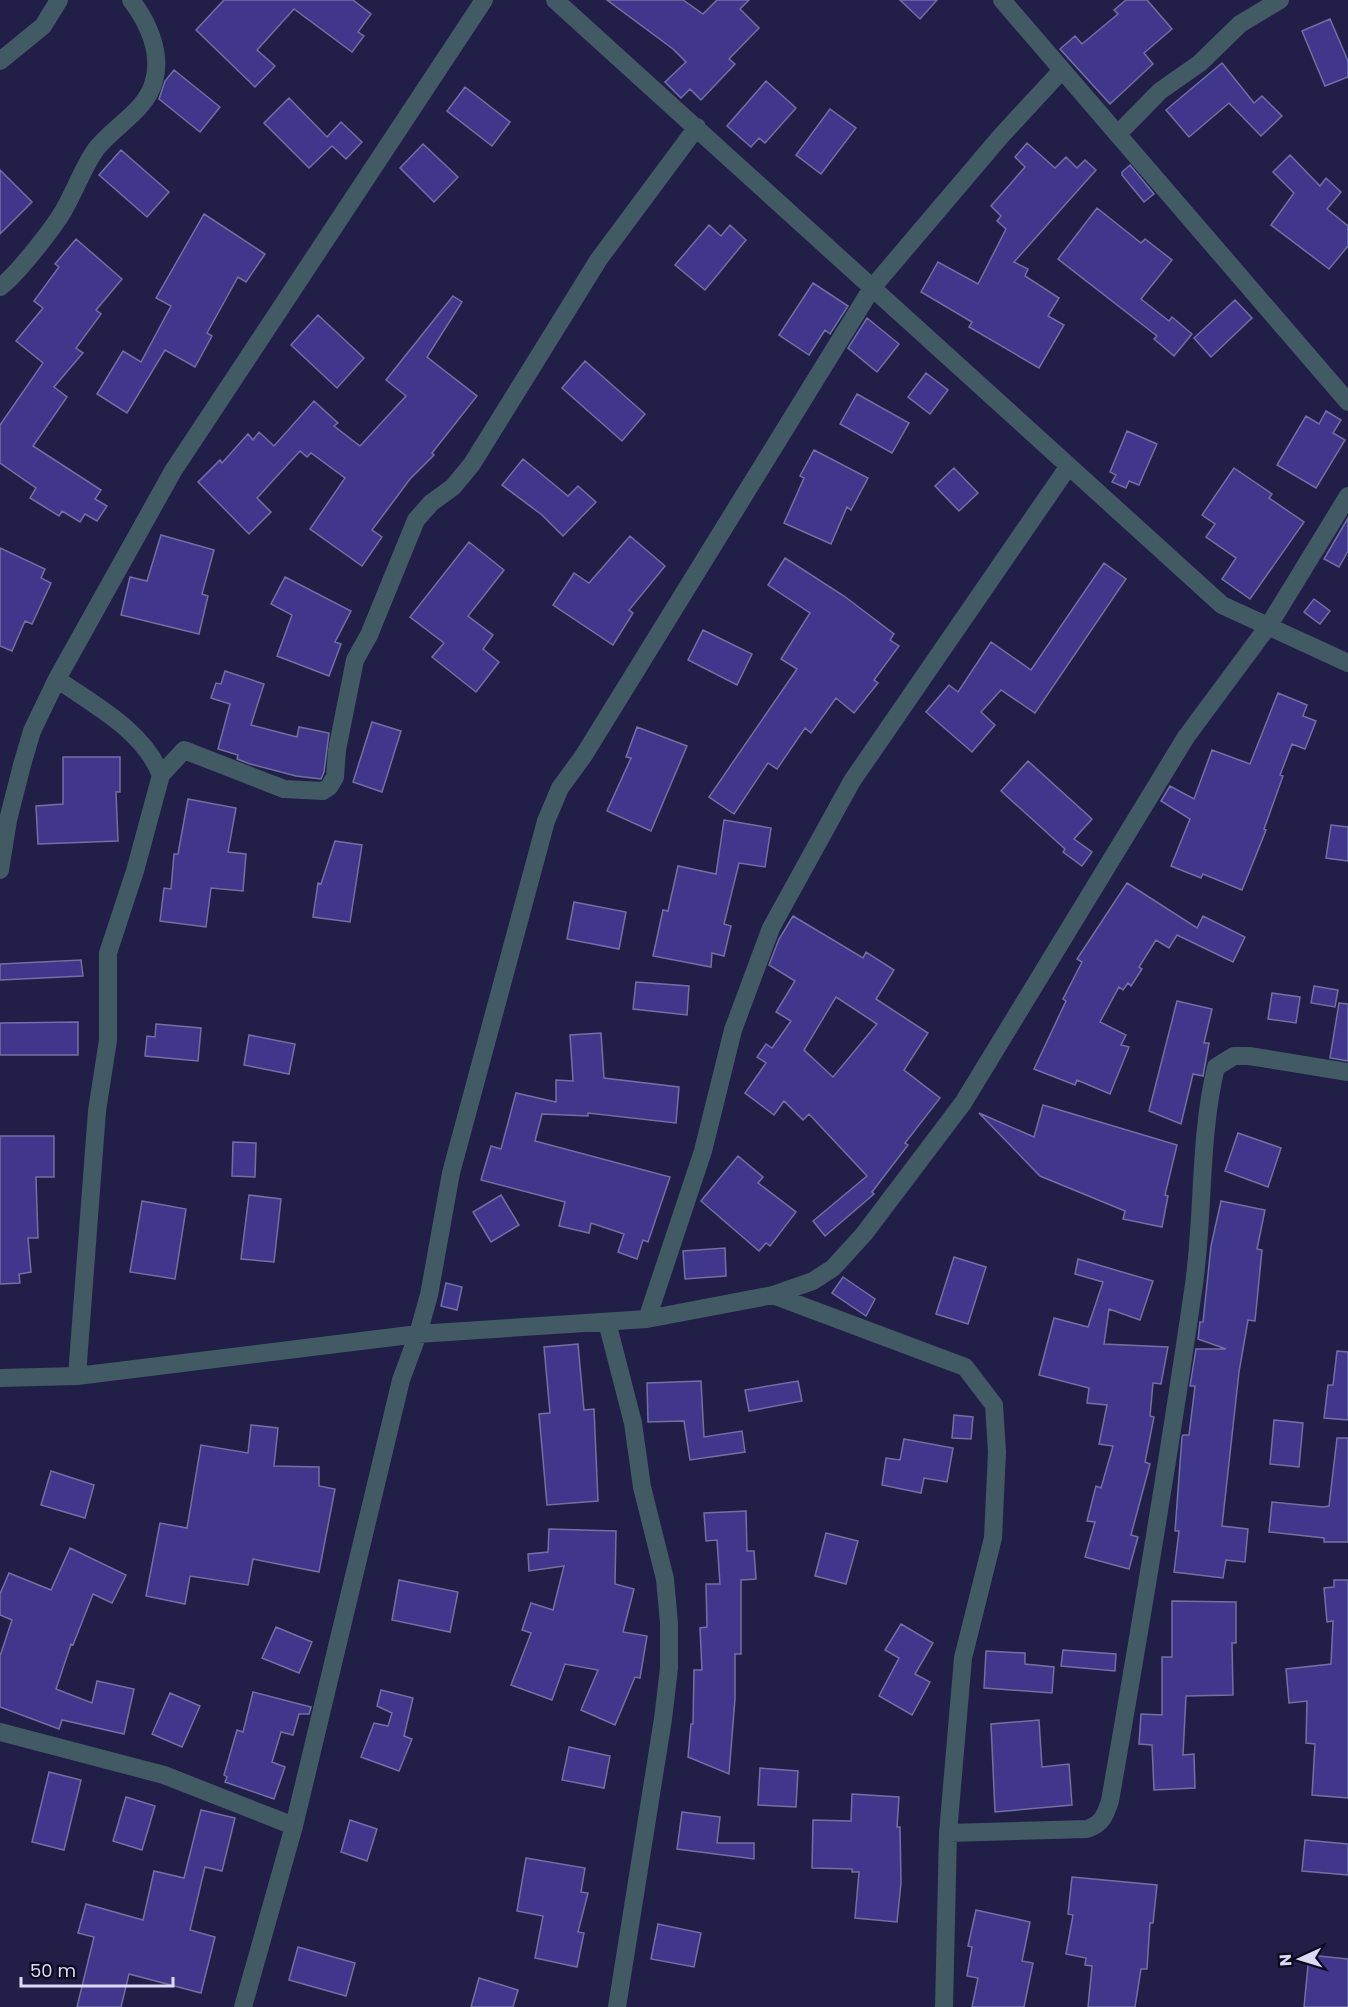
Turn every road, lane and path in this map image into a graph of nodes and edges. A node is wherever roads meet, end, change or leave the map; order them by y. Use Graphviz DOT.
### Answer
graph roads {
  1 [pos="59,0"];
  2 [pos="131,0"];
  3 [pos="484,0"];
  4 [pos="555,0"];
  5 [pos="1002,0"];
  6 [pos="1280,0"];
  7 [pos="0,61"];
  8 [pos="1062,70"];
  9 [pos="697,127"];
  10 [pos="1118,134"];
  11 [pos="6,281"];
  12 [pos="872,288"];
  13 [pos="0,298"];
  14 [pos="1348,402"];
  15 [pos="1068,467"];
  16 [pos="1348,496"];
  17 [pos="1269,625"];
  18 [pos="1348,663"];
  19 [pos="57,679"];
  20 [pos="161,775"];
  21 [pos="0,870"];
  22 [pos="1348,1072"];
  23 [pos="773,1295"];
  24 [pos="646,1319"];
  25 [pos="607,1322"];
  26 [pos="418,1334"];
  27 [pos="77,1376"];
  28 [pos="0,1378"];
  29 [pos="0,1732"];
  30 [pos="294,1826"];
  31 [pos="948,1833"];
  32 [pos="243,2007"];
  33 [pos="617,2007"];
  34 [pos="944,2007"];
  1 -- 7 [label="street"];
  2 -- 11 [label="street"];
  3 -- 19 [label="street"];
  4 -- 9 [label="street"];
  5 -- 8 [label="street"];
  6 -- 10 [label="street"];
  8 -- 10 [label="street"];
  8 -- 12 [label="street"];
  9 -- 12 [label="street"];
  9 -- 20 [label="street"];
  10 -- 14 [label="street"];
  11 -- 13 [label="street"];
  12 -- 15 [label="street"];
  12 -- 26 [label="street"];
  15 -- 17 [label="street"];
  15 -- 24 [label="street"];
  16 -- 17 [label="street"];
  17 -- 18 [label="street"];
  17 -- 23 [label="street"];
  19 -- 20 [label="street"];
  19 -- 21 [label="street"];
  20 -- 27 [label="street"];
  22 -- 31 [label="street"];
  23 -- 24 [label="street"];
  23 -- 31 [label="street"];
  24 -- 25 [label="street"];
  25 -- 26 [label="street"];
  25 -- 33 [label="street"];
  26 -- 27 [label="street"];
  26 -- 30 [label="street"];
  27 -- 28 [label="street"];
  29 -- 30 [label="street"];
  30 -- 32 [label="street"];
  31 -- 34 [label="street"];
}
